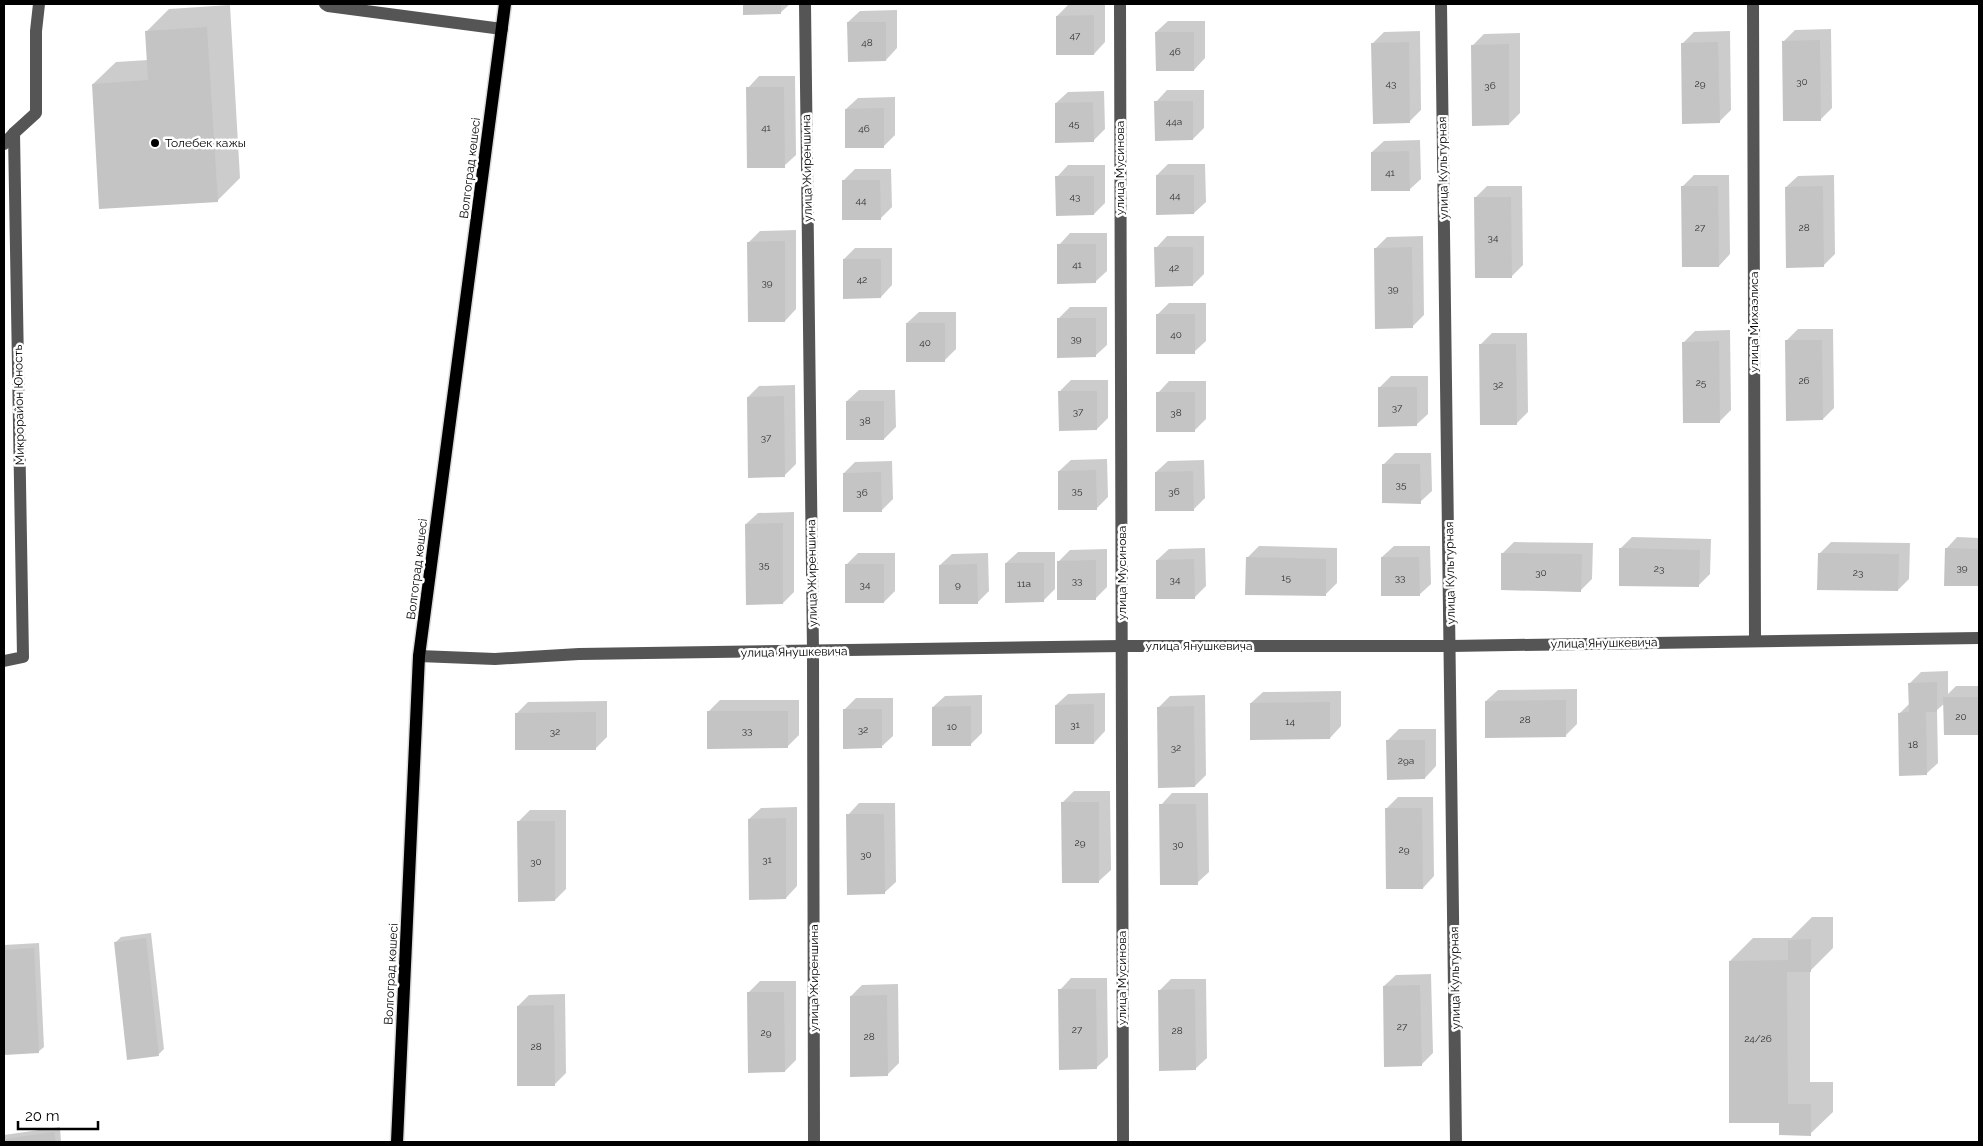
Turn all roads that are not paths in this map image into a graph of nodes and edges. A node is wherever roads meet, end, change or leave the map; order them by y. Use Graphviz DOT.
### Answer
graph roads {
  1 [pos="40,4"];
  2 [pos="325,4"];
  3 [pos="505,4"];
  4 [pos="805,4"];
  5 [pos="1120,4"];
  6 [pos="1441,4"];
  7 [pos="1753,4"];
  8 [pos="502,29"];
  9 [pos="14,132"];
  10 [pos="4,144"];
  11 [pos="1979,638"];
  12 [pos="1755,640"];
  13 [pos="1122,646"];
  14 [pos="1451,646"];
  15 [pos="813,651"];
  16 [pos="419,656"];
  17 [pos="4,661"];
  18 [pos="397,1142"];
  19 [pos="814,1142"];
  20 [pos="1122,1142"];
  21 [pos="1456,1142"];
  1 -- 9 [label="street"];
  2 -- 8 [label="street"];
  3 -- 8 [label="main road, Волгоград көшесі"];
  4 -- 15 [label="street, улица Жиреншина"];
  5 -- 13 [label="street, улица Мусинова"];
  6 -- 14 [label="street, улица Культурная"];
  7 -- 12 [label="street, улица Михаэлиса"];
  8 -- 16 [label="main road, Волгоград көшесі"];
  9 -- 10 [label="street"];
  9 -- 17 [label="street, Микрорайон Юность"];
  11 -- 12 [label="street, улица Янушкевича"];
  12 -- 14 [label="street, улица Янушкевича"];
  13 -- 14 [label="street, улица Янушкевича"];
  13 -- 15 [label="street, улица Янушкевича"];
  13 -- 20 [label="street, улица Мусинова"];
  14 -- 21 [label="street, улица Культурная"];
  15 -- 16 [label="street, улица Янушкевича"];
  15 -- 19 [label="street, улица Жиреншина"];
  16 -- 18 [label="main road, Волгоград көшесі"];
}
